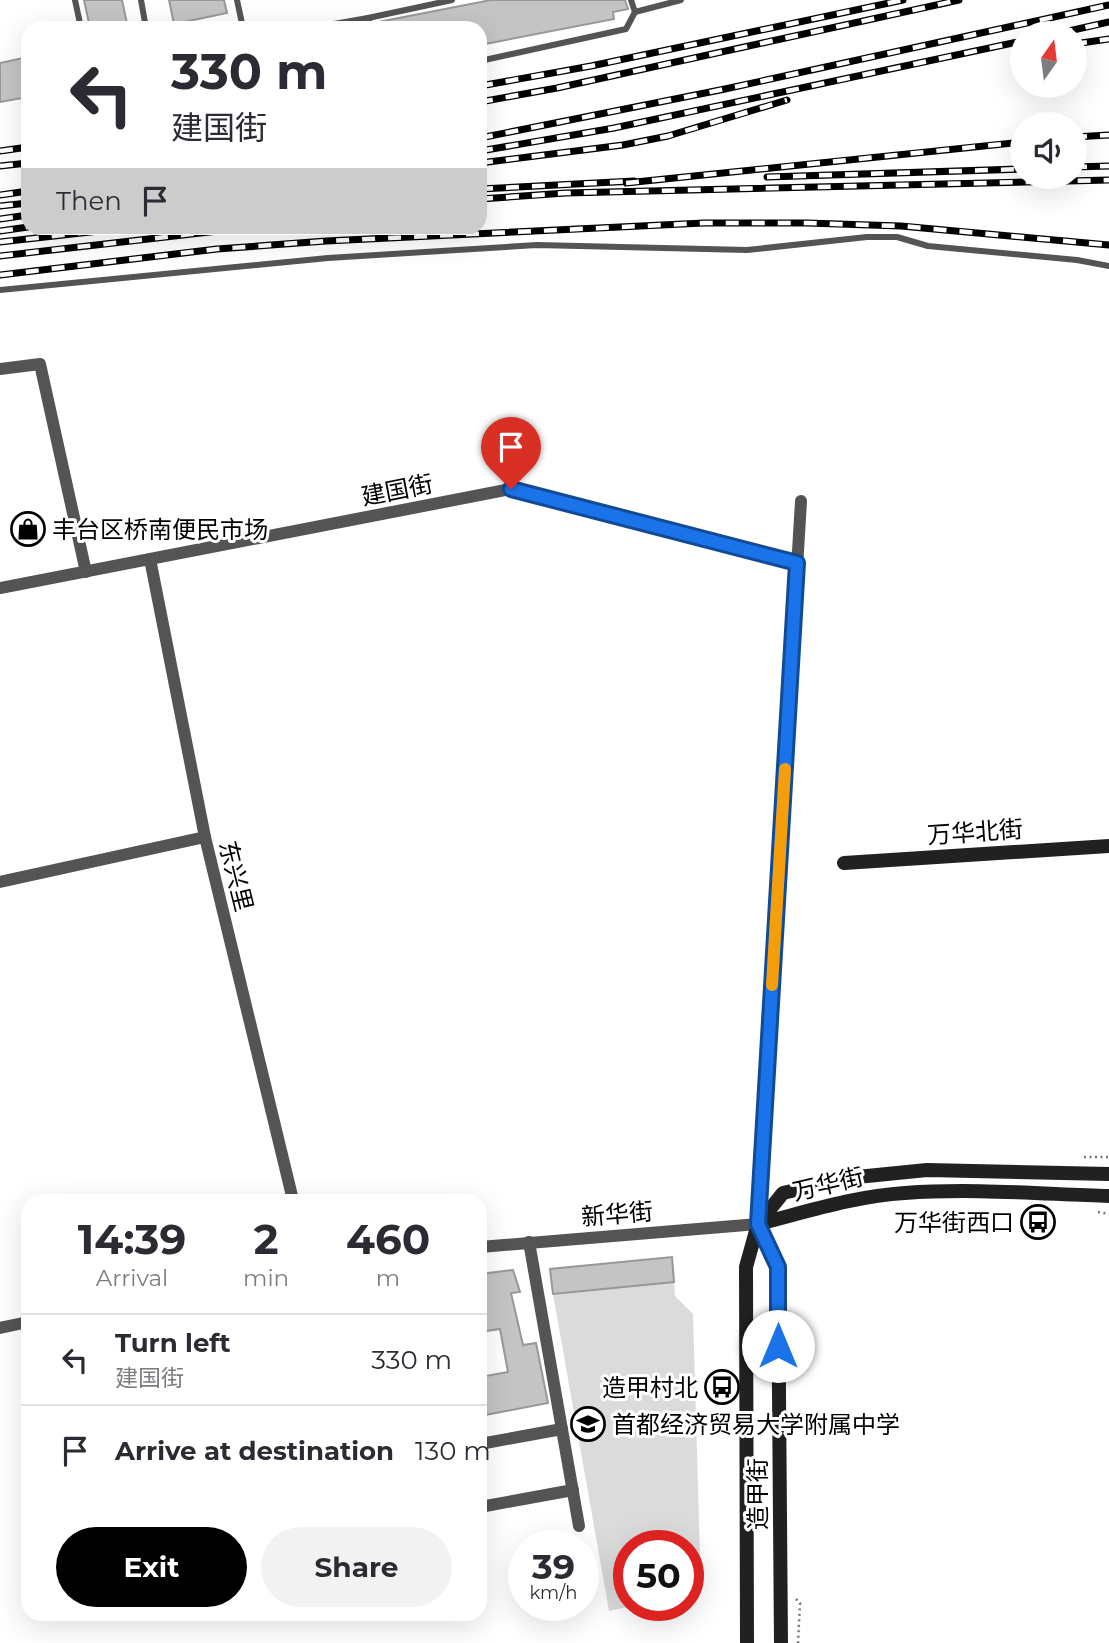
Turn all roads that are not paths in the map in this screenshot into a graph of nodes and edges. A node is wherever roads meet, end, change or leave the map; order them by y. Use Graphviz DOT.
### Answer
graph roads {
  1 [pos="75,0"];
  2 [pos="141,0"];
  3 [pos="237,0"];
  4 [pos="453,0"];
  5 [pos="632,0"];
  6 [pos="681,0"];
  7 [pos="635,12"];
  8 [pos="368,19"];
  9 [pos="80,21"];
  10 [pos="145,21"];
  11 [pos="242,21"];
  12 [pos="355,21"];
  13 [pos="487,59"];
  14 [pos="1109,266"];
  15 [pos="0,290"];
  16 [pos="0,369"];
  17 [pos="801,501"];
  18 [pos="150,559"];
  19 [pos="797,563"];
  20 [pos="86,572"];
  21 [pos="0,588"];
  22 [pos="205,837"];
  23 [pos="1109,846"];
  24 [pos="844,863"];
  25 [pos="0,881"];
  26 [pos="1109,1174"];
  27 [pos="292,1194"];
  28 [pos="1109,1196"];
  29 [pos="758,1224"];
  30 [pos="530,1242"];
  31 [pos="487,1246"];
  32 [pos="21,1324"];
  33 [pos="0,1328"];
  34 [pos="562,1429"];
  35 [pos="487,1443"];
  36 [pos="573,1490"];
  37 [pos="487,1506"];
  38 [pos="579,1526"];
  39 [pos="747,1643"];
  40 [pos="781,1643"];
  1 -- 9 [label="lane"];
  2 -- 10 [label="lane"];
  3 -- 11 [label="lane"];
  4 -- 8 [label="lane"];
  5 -- 7 [label="lane"];
  6 -- 7 [label="lane"];
  7 -- 13 [label="lane"];
  8 -- 12 [label="lane"];
  14 -- 15 [label="lane"];
  16 -- 20 [label="street"];
  17 -- 19 [label="street, 造甲街"];
  18 -- 19 [label="street, 建国街"];
  18 -- 20 [label="street, 建国街"];
  18 -- 22 [label="street, 东兴里"];
  19 -- 29 [label="street, 造甲街"];
  20 -- 21 [label="street, 建国街"];
  22 -- 25 [label="street"];
  22 -- 27 [label="street, 东兴里"];
  23 -- 24 [label="main road, 万华北街"];
  26 -- 29 [label="main road, 万华街"];
  28 -- 29 [label="main road, 万华街"];
  29 -- 30 [label="street, 新华街"];
  29 -- 39 [label="main road, 造甲街"];
  29 -- 40 [label="main road, 造甲街"];
  30 -- 31 [label="street, 新华街"];
  30 -- 34 [label="street"];
  32 -- 33 [label="street"];
  34 -- 35 [label="street"];
  34 -- 36 [label="street"];
  36 -- 37 [label="street"];
  36 -- 38 [label="street"];
}
